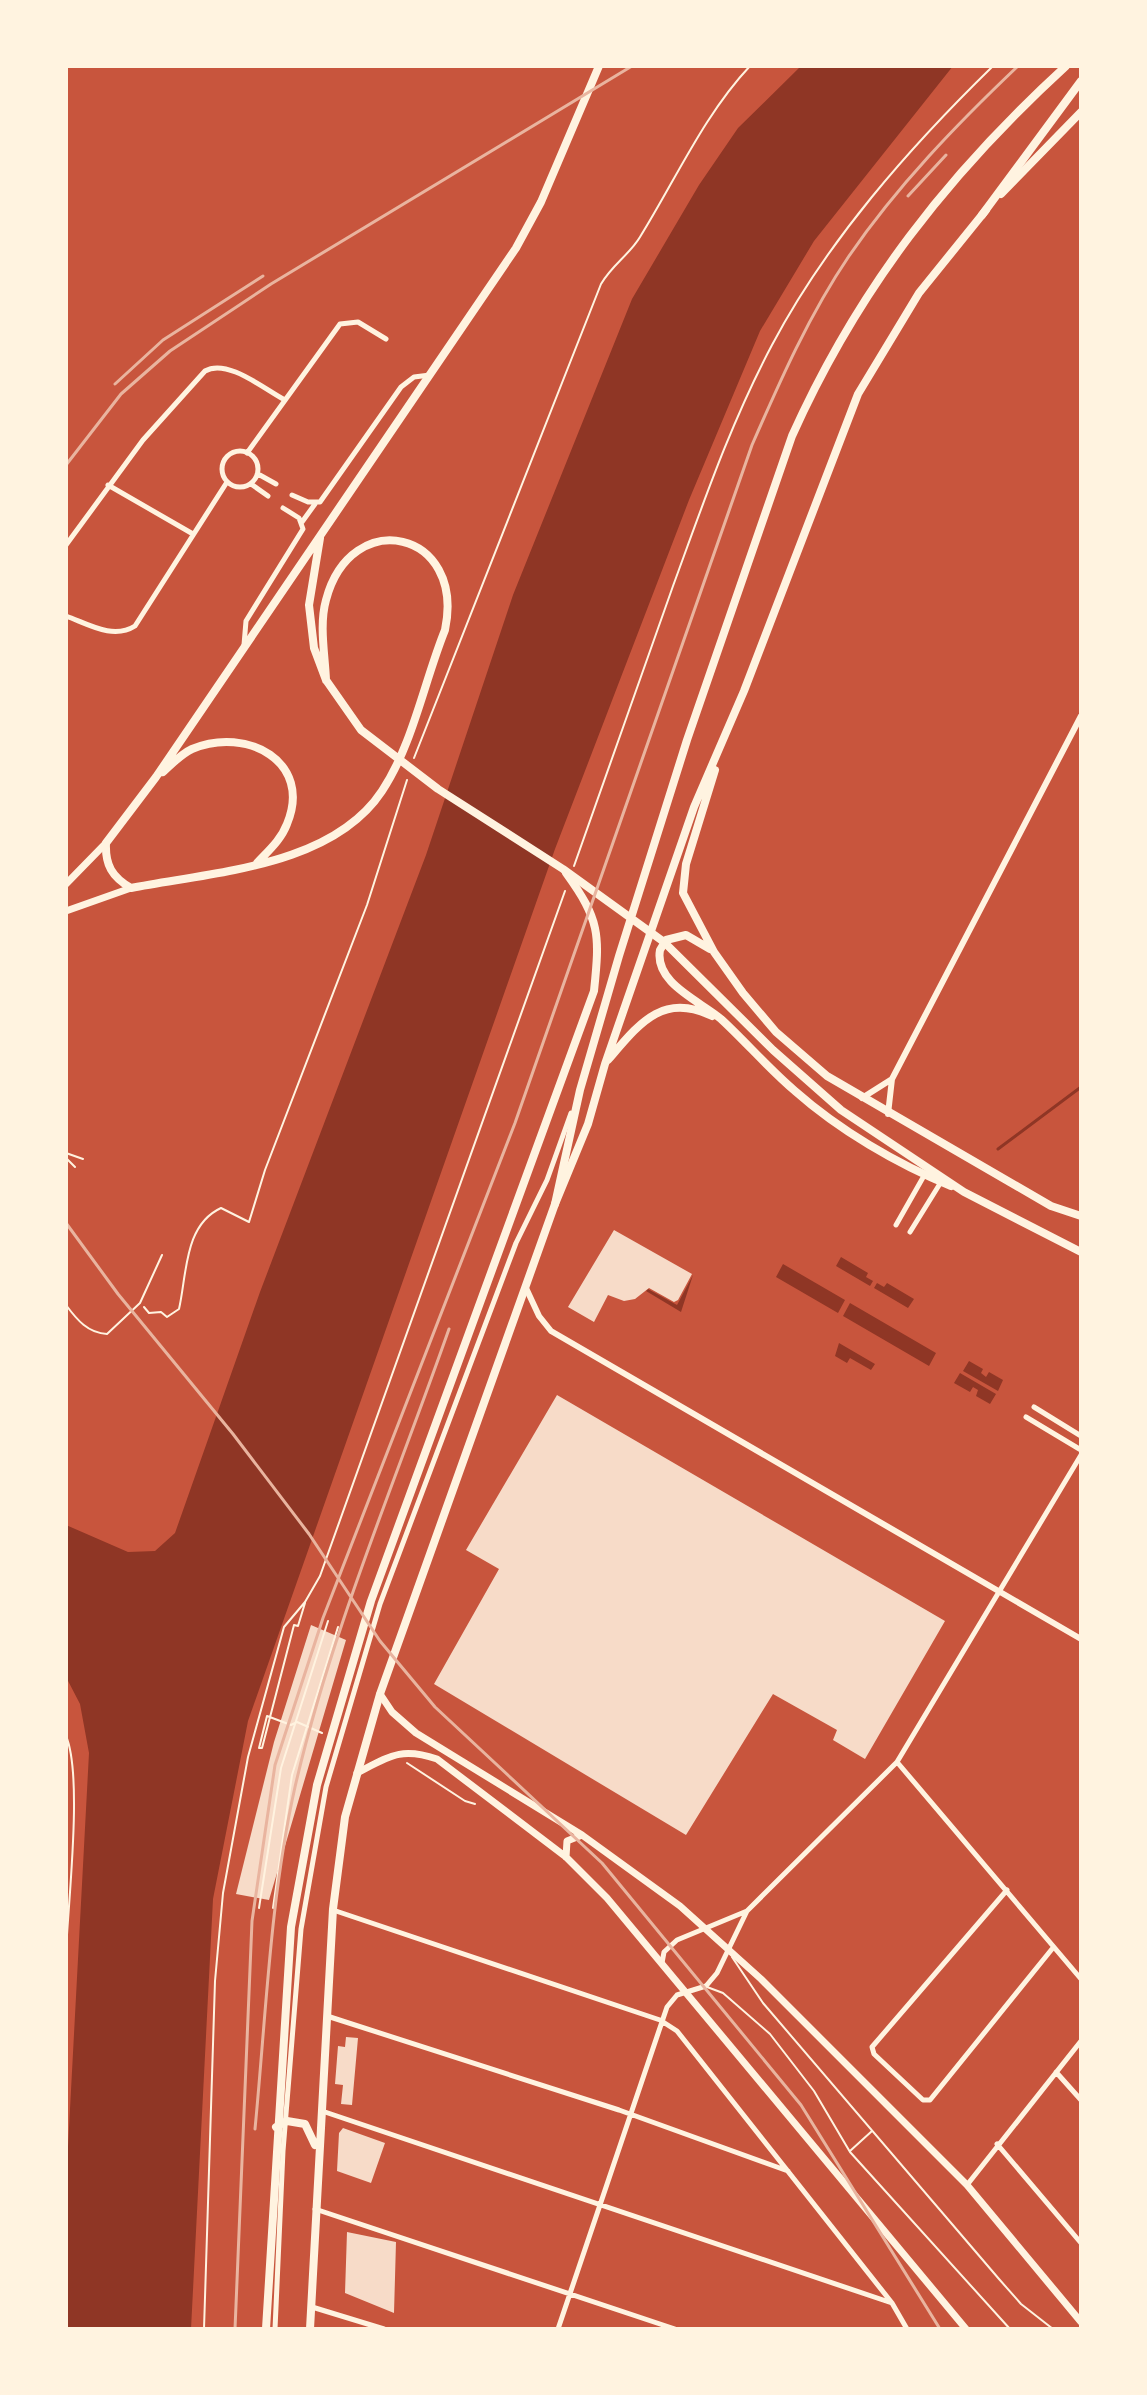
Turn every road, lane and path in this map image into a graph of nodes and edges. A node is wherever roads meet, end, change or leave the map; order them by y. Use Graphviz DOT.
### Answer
graph roads {
  1 [pos="599,66"];
  2 [pos="750,66"];
  3 [pos="993,66"];
  4 [pos="1066,66"];
  5 [pos="1081,81"];
  6 [pos="1081,112"];
  7 [pos="982,215"];
  8 [pos="386,339"];
  9 [pos="431,375"];
  10 [pos="285,400"];
  11 [pos="247,453"];
  12 [pos="258,474"];
  13 [pos="227,482"];
  14 [pos="251,484"];
  15 [pos="276,484"];
  16 [pos="108,485"];
  17 [pos="292,495"];
  18 [pos="268,496"];
  19 [pos="315,504"];
  20 [pos="283,508"];
  21 [pos="302,522"];
  22 [pos="321,533"];
  23 [pos="193,534"];
  24 [pos="66,545"];
  25 [pos="66,616"];
  26 [pos="244,648"];
  27 [pos="326,680"];
  28 [pos="1081,716"];
  29 [pos="725,735"];
  30 [pos="156,777"];
  31 [pos="106,843"];
  32 [pos="256,863"];
  33 [pos="574,866"];
  34 [pos="563,869"];
  35 [pos="568,880"];
  36 [pos="66,884"];
  37 [pos="131,888"];
  38 [pos="66,911"];
  39 [pos="714,952"];
  40 [pos="722,1021"];
  41 [pos="605,1064"];
  42 [pos="892,1079"];
  43 [pos="580,1090"];
  44 [pos="862,1098"];
  45 [pos="888,1114"];
  46 [pos="66,1156"];
  47 [pos="83,1159"];
  48 [pos="75,1167"];
  49 [pos="925,1173"];
  50 [pos="941,1182"];
  51 [pos="964,1192"];
  52 [pos="555,1204"];
  53 [pos="1081,1216"];
  54 [pos="896,1225"];
  55 [pos="910,1232"];
  56 [pos="1081,1252"];
  57 [pos="162,1255"];
  58 [pos="526,1288"];
  59 [pos="140,1303"];
  60 [pos="66,1305"];
  61 [pos="1034,1407"];
  62 [pos="1026,1417"];
  63 [pos="1081,1436"];
  64 [pos="1081,1452"];
  65 [pos="999,1592"];
  66 [pos="305,1602"];
  67 [pos="328,1621"];
  68 [pos="338,1627"];
  69 [pos="1081,1639"];
  70 [pos="380,1694"];
  71 [pos="267,1716"];
  72 [pos="66,1736"];
  73 [pos="897,1762"];
  74 [pos="355,1774"];
  75 [pos="582,1835"];
  76 [pos="566,1857"];
  77 [pos="1007,1890"];
  78 [pos="259,1908"];
  79 [pos="273,1908"];
  80 [pos="333,1909"];
  81 [pos="747,1911"];
  82 [pos="706,1931"];
  83 [pos="727,1948"];
  84 [pos="1052,1949"];
  85 [pos="66,1952"];
  86 [pos="661,1964"];
  87 [pos="1081,1979"];
  88 [pos="706,1986"];
  89 [pos="684,1992"];
  90 [pos="326,2015"];
  91 [pos="660,2020"];
  92 [pos="1081,2041"];
  93 [pos="1056,2072"];
  94 [pos="1081,2100"];
  95 [pos="321,2111"];
  96 [pos="630,2115"];
  97 [pos="287,2121"];
  98 [pos="276,2127"];
  99 [pos="873,2130"];
  100 [pos="997,2144"];
  101 [pos="850,2152"];
  102 [pos="317,2154"];
  103 [pos="789,2171"];
  104 [pos="967,2185"];
  105 [pos="600,2205"];
  106 [pos="314,2209"];
  107 [pos="1081,2243"];
  108 [pos="569,2293"];
  109 [pos="892,2303"];
  110 [pos="311,2306"];
  111 [pos="1081,2322"];
  112 [pos="204,2329"];
  113 [pos="266,2329"];
  114 [pos="275,2329"];
  115 [pos="310,2329"];
  116 [pos="384,2329"];
  117 [pos="558,2329"];
  118 [pos="675,2329"];
  119 [pos="907,2329"];
  120 [pos="966,2329"];
  121 [pos="1010,2329"];
  122 [pos="1053,2329"];
  1 -- 9 [label="highway"];
  2 -- 59 [label="path"];
  3 -- 33 [label="path"];
  4 -- 43 [label="highway"];
  5 -- 7 [label="highway"];
  6 -- 7 [label="highway"];
  7 -- 29 [label="highway"];
  8 -- 10 [label="street"];
  9 -- 19 [label="street"];
  9 -- 22 [label="highway"];
  10 -- 11 [label="street"];
  10 -- 16 [label="street"];
  11 -- 12 [label="street"];
  11 -- 13 [label="street"];
  12 -- 14 [label="street"];
  12 -- 15 [label="street"];
  13 -- 14 [label="street"];
  13 -- 23 [label="street"];
  14 -- 18 [label="street"];
  16 -- 23 [label="street"];
  16 -- 24 [label="street"];
  17 -- 19 [label="street"];
  19 -- 21 [label="street"];
  20 -- 21 [label="street"];
  21 -- 26 [label="street"];
  22 -- 26 [label="highway"];
  22 -- 27 [label="highway"];
  23 -- 25 [label="street"];
  26 -- 30 [label="highway"];
  27 -- 32 [label="highway"];
  27 -- 34 [label="highway"];
  28 -- 42 [label="street"];
  29 -- 39 [label="highway"];
  29 -- 41 [label="highway"];
  30 -- 31 [label="highway"];
  30 -- 32 [label="highway"];
  31 -- 36 [label="main road"];
  31 -- 37 [label="highway"];
  32 -- 37 [label="highway"];
  34 -- 51 [label="highway"];
  34 -- 98 [label="highway"];
  35 -- 66 [label="path"];
  37 -- 38 [label="main road"];
  39 -- 40 [label="highway"];
  39 -- 44 [label="highway"];
  40 -- 41 [label="highway"];
  40 -- 49 [label="highway"];
  41 -- 52 [label="highway"];
  42 -- 44 [label="street"];
  42 -- 45 [label="street"];
  43 -- 52 [label="highway"];
  43 -- 97 [label="street"];
  44 -- 45 [label="highway"];
  45 -- 53 [label="highway"];
  46 -- 47 [label="lane"];
  46 -- 48 [label="lane"];
  49 -- 50 [label="highway"];
  49 -- 54 [label="street"];
  50 -- 51 [label="highway"];
  50 -- 55 [label="street"];
  51 -- 56 [label="highway"];
  52 -- 58 [label="highway"];
  57 -- 59 [label="lane"];
  58 -- 65 [label="street"];
  58 -- 70 [label="highway"];
  59 -- 60 [label="lane"];
  61 -- 63 [label="street"];
  62 -- 64 [label="street"];
  64 -- 65 [label="street"];
  65 -- 69 [label="street"];
  65 -- 73 [label="street"];
  66 -- 71 [label="path"];
  66 -- 112 [label="path"];
  67 -- 78 [label="path"];
  68 -- 79 [label="path"];
  70 -- 74 [label="highway"];
  70 -- 75 [label="main road"];
  72 -- 85 [label="path"];
  73 -- 77 [label="street"];
  73 -- 81 [label="street"];
  74 -- 76 [label="main road"];
  74 -- 80 [label="highway"];
  75 -- 76 [label="main road"];
  75 -- 82 [label="main road"];
  76 -- 86 [label="main road"];
  77 -- 84 [label="street"];
  77 -- 84 [label="street"];
  80 -- 90 [label="highway"];
  80 -- 91 [label="street"];
  81 -- 82 [label="street"];
  81 -- 83 [label="street"];
  82 -- 83 [label="main road"];
  82 -- 86 [label="street"];
  83 -- 88 [label="street"];
  83 -- 99 [label="lane"];
  83 -- 104 [label="main road"];
  84 -- 87 [label="street"];
  86 -- 89 [label="main road"];
  88 -- 89 [label="street"];
  88 -- 101 [label="lane"];
  89 -- 91 [label="street"];
  89 -- 120 [label="main road"];
  90 -- 95 [label="highway"];
  90 -- 96 [label="street"];
  91 -- 96 [label="street"];
  91 -- 103 [label="street"];
  92 -- 93 [label="street"];
  93 -- 94 [label="street"];
  93 -- 100 [label="street"];
  95 -- 102 [label="highway"];
  95 -- 105 [label="street"];
  96 -- 103 [label="street"];
  96 -- 105 [label="street"];
  97 -- 98 [label="highway"];
  97 -- 102 [label="highway"];
  97 -- 114 [label="street"];
  98 -- 113 [label="highway"];
  99 -- 101 [label="lane"];
  99 -- 122 [label="lane"];
  100 -- 104 [label="street"];
  100 -- 107 [label="street"];
  101 -- 121 [label="lane"];
  102 -- 106 [label="highway"];
  103 -- 109 [label="street"];
  104 -- 111 [label="main road"];
  105 -- 108 [label="street"];
  105 -- 109 [label="street"];
  106 -- 108 [label="street"];
  106 -- 110 [label="highway"];
  108 -- 117 [label="street"];
  108 -- 118 [label="street"];
  109 -- 119 [label="street"];
  110 -- 115 [label="highway"];
  110 -- 116 [label="street"];
}
